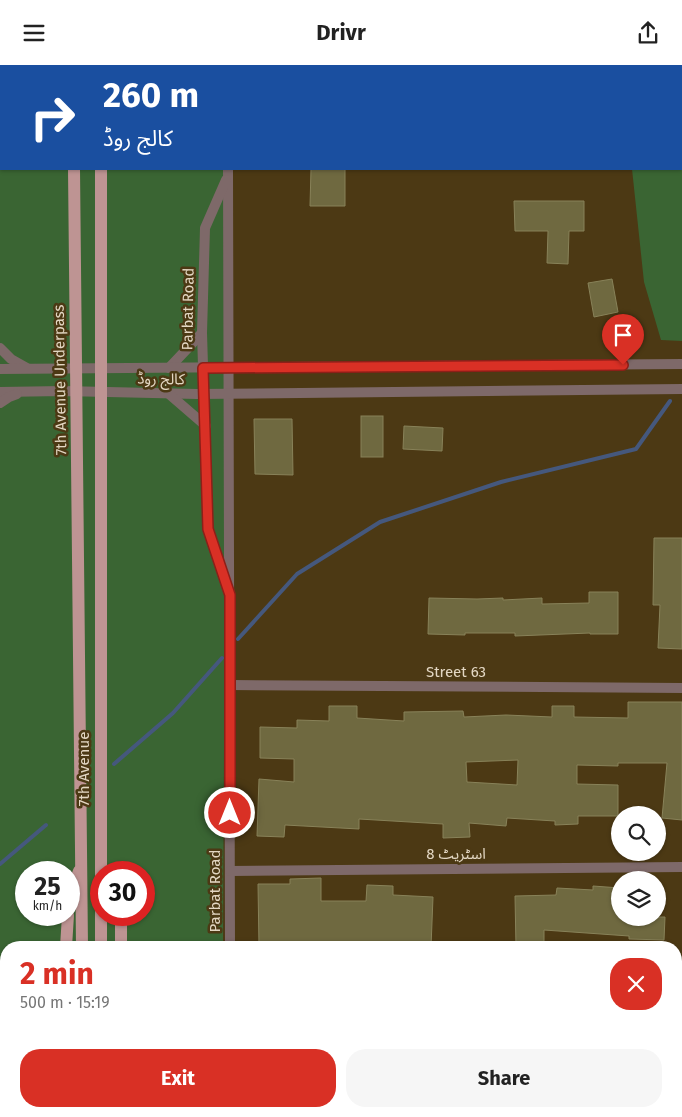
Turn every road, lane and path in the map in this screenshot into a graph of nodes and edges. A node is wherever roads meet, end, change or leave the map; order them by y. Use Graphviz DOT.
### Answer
graph roads {
  1 [pos="74,170"];
  2 [pos="101,170"];
  3 [pos="228,171"];
  4 [pos="202,333"];
  5 [pos="0,348"];
  6 [pos="682,364"];
  7 [pos="228,367"];
  8 [pos="169,368"];
  9 [pos="203,368"];
  10 [pos="0,369"];
  11 [pos="29,369"];
  12 [pos="682,389"];
  13 [pos="0,392"];
  14 [pos="25,392"];
  15 [pos="169,394"];
  16 [pos="204,394"];
  17 [pos="230,394"];
  18 [pos="0,403"];
  19 [pos="206,426"];
  20 [pos="79,591"];
  21 [pos="230,595"];
  22 [pos="230,685"];
  23 [pos="682,688"];
  24 [pos="103,861"];
  25 [pos="82,862"];
  26 [pos="682,867"];
  27 [pos="80,868"];
  28 [pos="230,871"];
  29 [pos="67,926"];
  30 [pos="102,926"];
  31 [pos="121,926"];
  32 [pos="66,941"];
  33 [pos="82,941"];
  34 [pos="101,941"];
  35 [pos="121,941"];
  36 [pos="230,941"];
  1 -- 20 [label="main road, 7th Avenue Underpass"];
  2 -- 24 [label="main road, 7th Avenue"];
  3 -- 4 [label="street, Parbat Road"];
  3 -- 7 [label="street, Parbat Road"];
  4 -- 8 [label="street"];
  4 -- 9 [label="street, Parbat Road"];
  5 -- 11 [label="street"];
  6 -- 7 [label="street, کالج روڈ"];
  7 -- 9 [label="street, کالج روڈ"];
  7 -- 17 [label="street, Parbat Road"];
  8 -- 9 [label="street, کالج روڈ"];
  8 -- 11 [label="street, کالج روڈ"];
  9 -- 16 [label="street, Parbat Road"];
  10 -- 11 [label="street, کالج روڈ"];
  12 -- 17 [label="street, کالج روڈ"];
  13 -- 14 [label="street, کالج روڈ"];
  14 -- 15 [label="street, کالج روڈ"];
  14 -- 18 [label="street"];
  15 -- 16 [label="street, کالج روڈ"];
  15 -- 19 [label="street"];
  16 -- 17 [label="street, کالج روڈ"];
  16 -- 19 [label="street, Parbat Road"];
  17 -- 21 [label="street, Parbat Road"];
  19 -- 21 [label="street, Parbat Road"];
  20 -- 25 [label="main road, 7th Avenue"];
  21 -- 22 [label="street, Parbat Road"];
  22 -- 23 [label="street, Street 63"];
  22 -- 28 [label="street, Parbat Road"];
  25 -- 27 [label="main road"];
  25 -- 33 [label="main road, 7th Avenue"];
  26 -- 28 [label="street, اسٹریٹ 8"];
  28 -- 36 [label="street, Parbat Road"];
  29 -- 32 [label="main road"];
  30 -- 34 [label="main road, 7th Avenue"];
  31 -- 35 [label="main road"];
}
